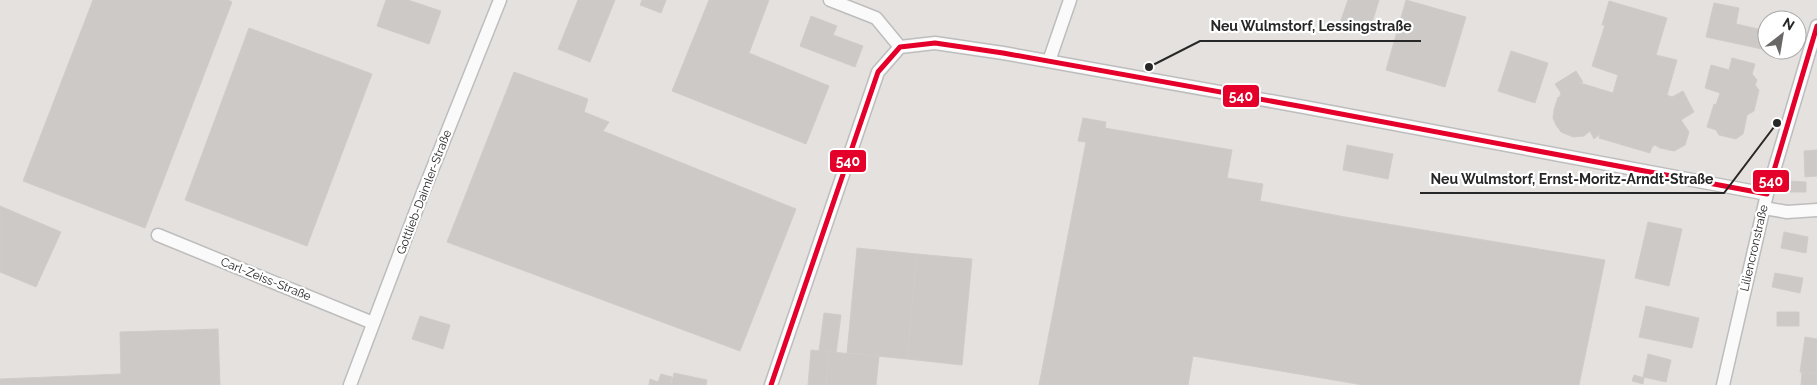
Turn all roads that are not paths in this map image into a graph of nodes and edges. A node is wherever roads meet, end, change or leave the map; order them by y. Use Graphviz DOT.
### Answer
graph roads {
  1 [pos="500,0"];
  2 [pos="830,0"];
  3 [pos="1070,0"];
  4 [pos="1817,26"];
  5 [pos="900,47"];
  6 [pos="1049,61"];
  7 [pos="1767,194"];
  8 [pos="1764,208"];
  9 [pos="1817,210"];
  10 [pos="158,235"];
  11 [pos="374,323"];
  12 [pos="350,385"];
  13 [pos="771,385"];
  14 [pos="1723,385"];
  1 -- 11 [label="street, Gottlieb-Daimler-Straße"];
  2 -- 5 [label="street"];
  3 -- 6 [label="street"];
  4 -- 7 [label="street, Liliencronstraße"];
  5 -- 6 [label="street"];
  5 -- 13 [label="street"];
  6 -- 7 [label="street"];
  7 -- 8 [label="street, Liliencronstraße"];
  8 -- 9 [label="street"];
  8 -- 14 [label="street, Liliencronstraße"];
  10 -- 11 [label="street, Carl-Zeiss-Straße"];
  11 -- 12 [label="street, Gottlieb-Daimler-Straße"];
}
